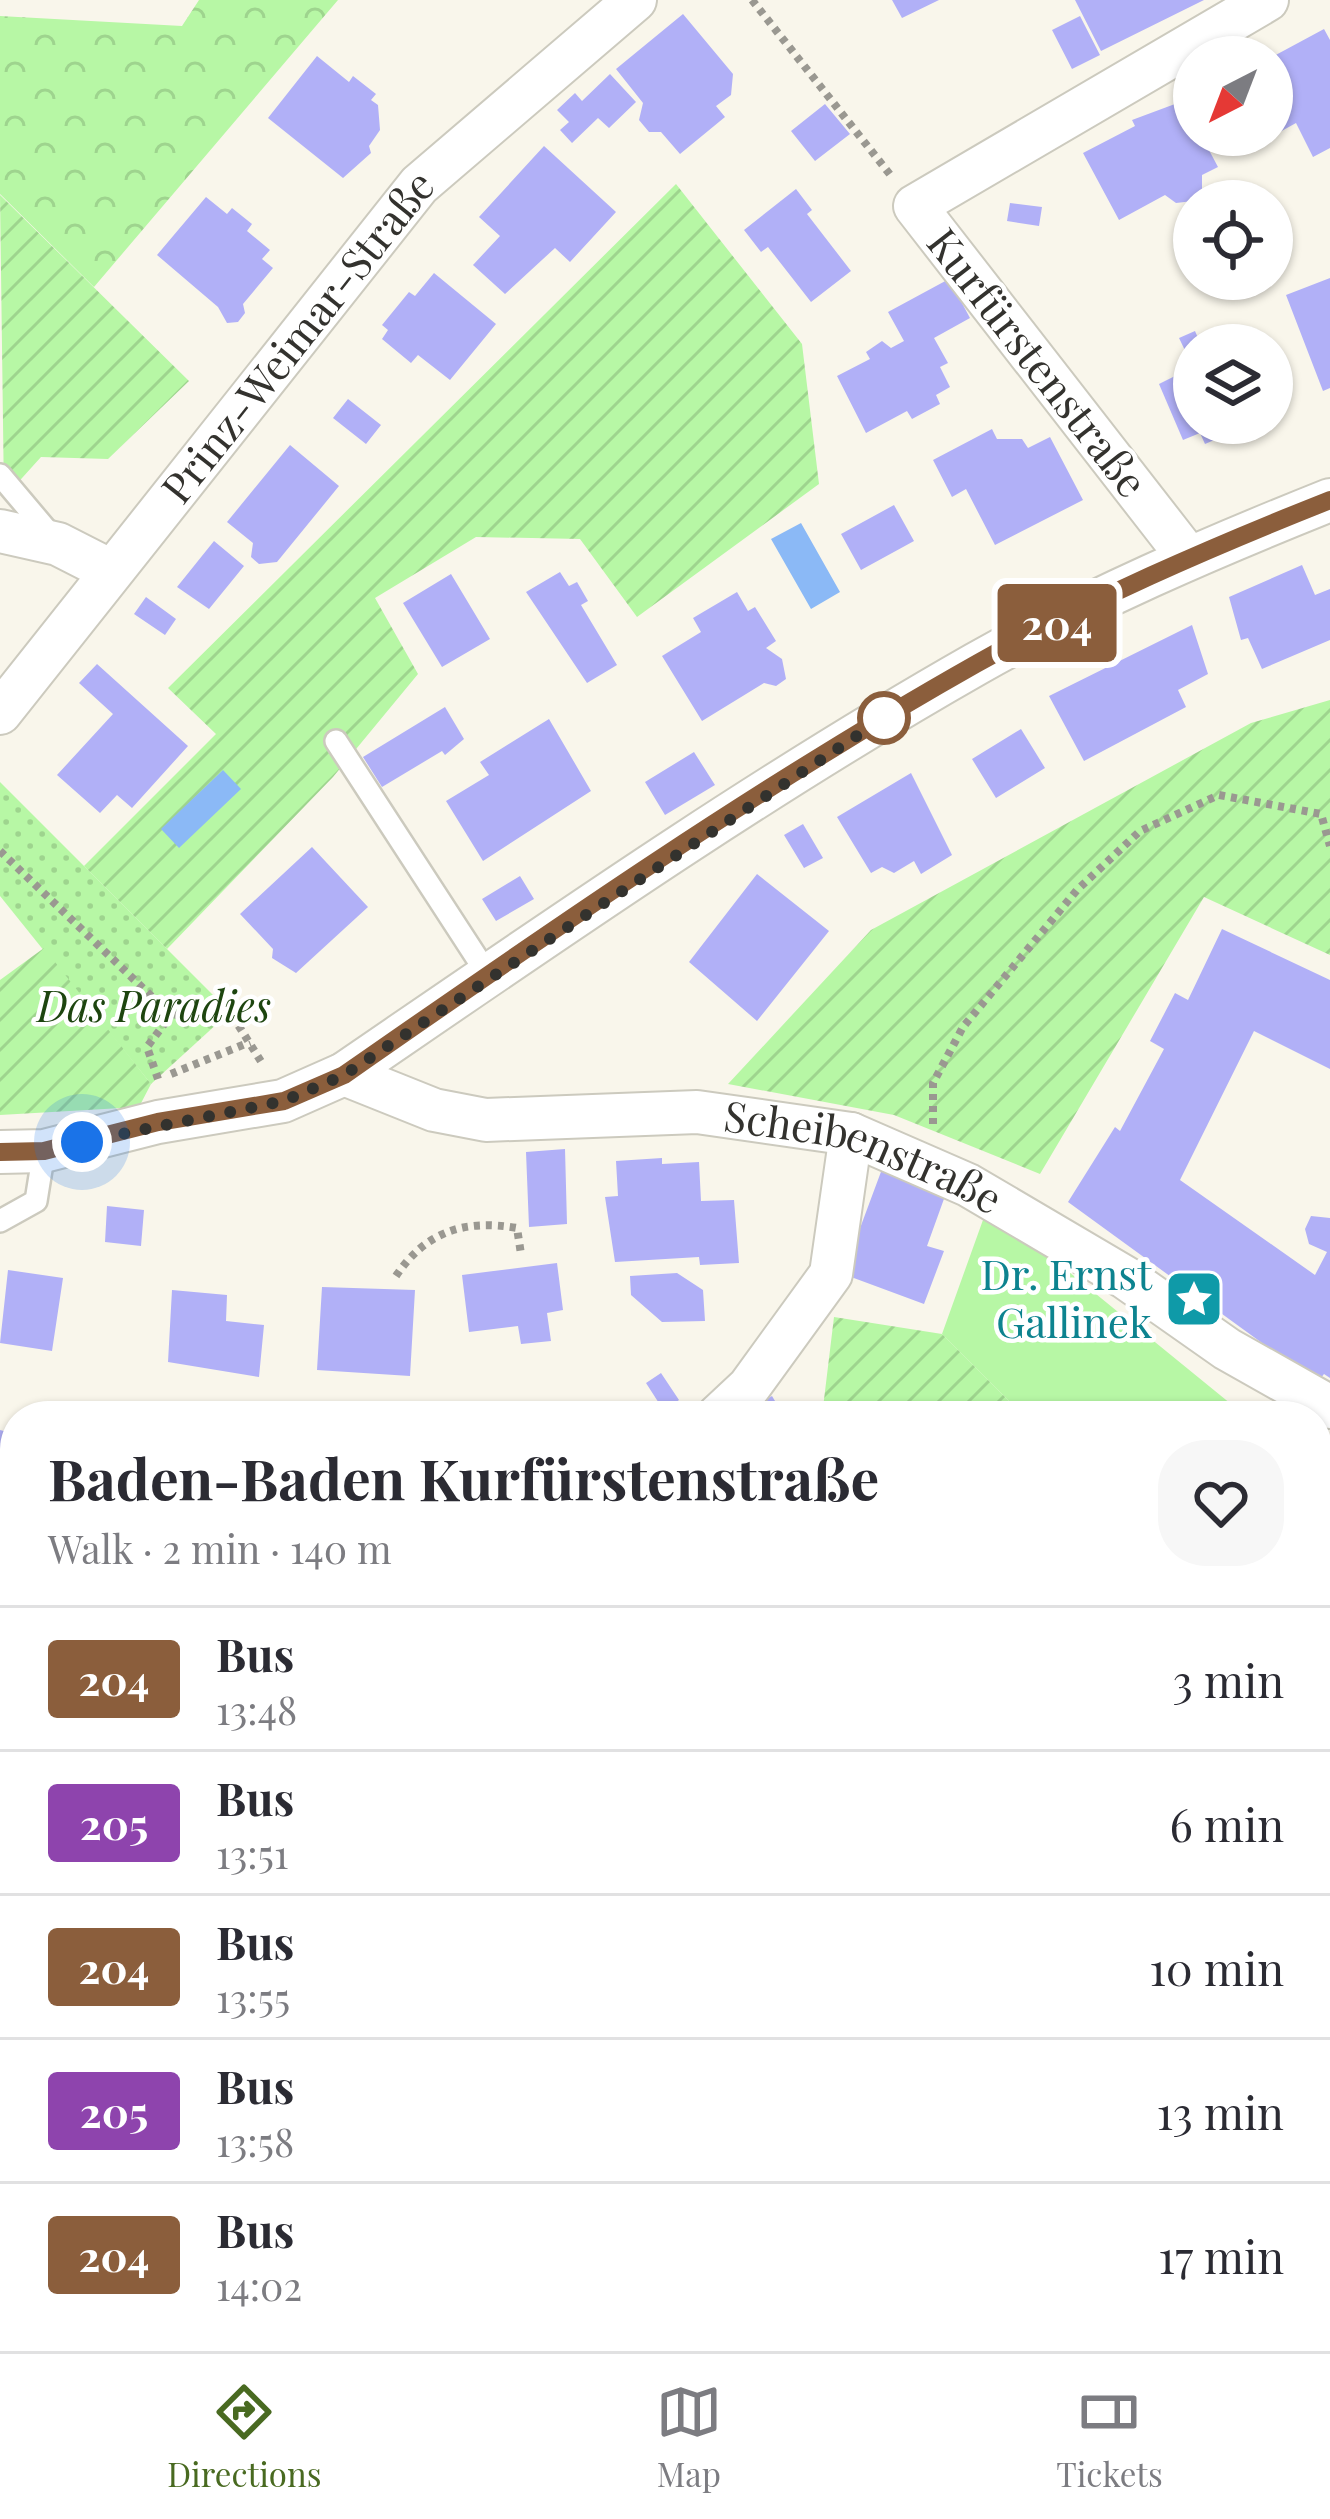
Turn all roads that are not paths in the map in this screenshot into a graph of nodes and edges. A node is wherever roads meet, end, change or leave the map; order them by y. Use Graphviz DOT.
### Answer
graph roads {
  1 [pos="635,0"];
  2 [pos="1267,0"];
  3 [pos="0,475"];
  4 [pos="1330,500"];
  5 [pos="0,531"];
  6 [pos="58,544"];
  7 [pos="1188,557"];
  8 [pos="109,570"];
  9 [pos="0,713"];
  10 [pos="336,741"];
  11 [pos="488,975"];
  12 [pos="344,1075"];
  13 [pos="851,1134"];
  14 [pos="44,1151"];
  15 [pos="0,1152"];
  16 [pos="0,1221"];
  17 [pos="734,1401"];
  18 [pos="1319,1401"];
  1 -- 8 [label="street, Prinz-Weimar-Straße"];
  2 -- 7 [label="street, Kurfürstenstraße"];
  3 -- 6 [label="lane"];
  4 -- 7 [label="street"];
  5 -- 6 [label="street"];
  6 -- 8 [label="street"];
  7 -- 11 [label="street"];
  8 -- 9 [label="street, Prinz-Weimar-Straße"];
  10 -- 11 [label="lane"];
  11 -- 12 [label="street"];
  12 -- 13 [label="street, Scheibenstraße"];
  12 -- 14 [label="street"];
  13 -- 17 [label="street"];
  13 -- 18 [label="street, Scheibenstraße"];
  14 -- 15 [label="street"];
  14 -- 16 [label="lane"];
}
